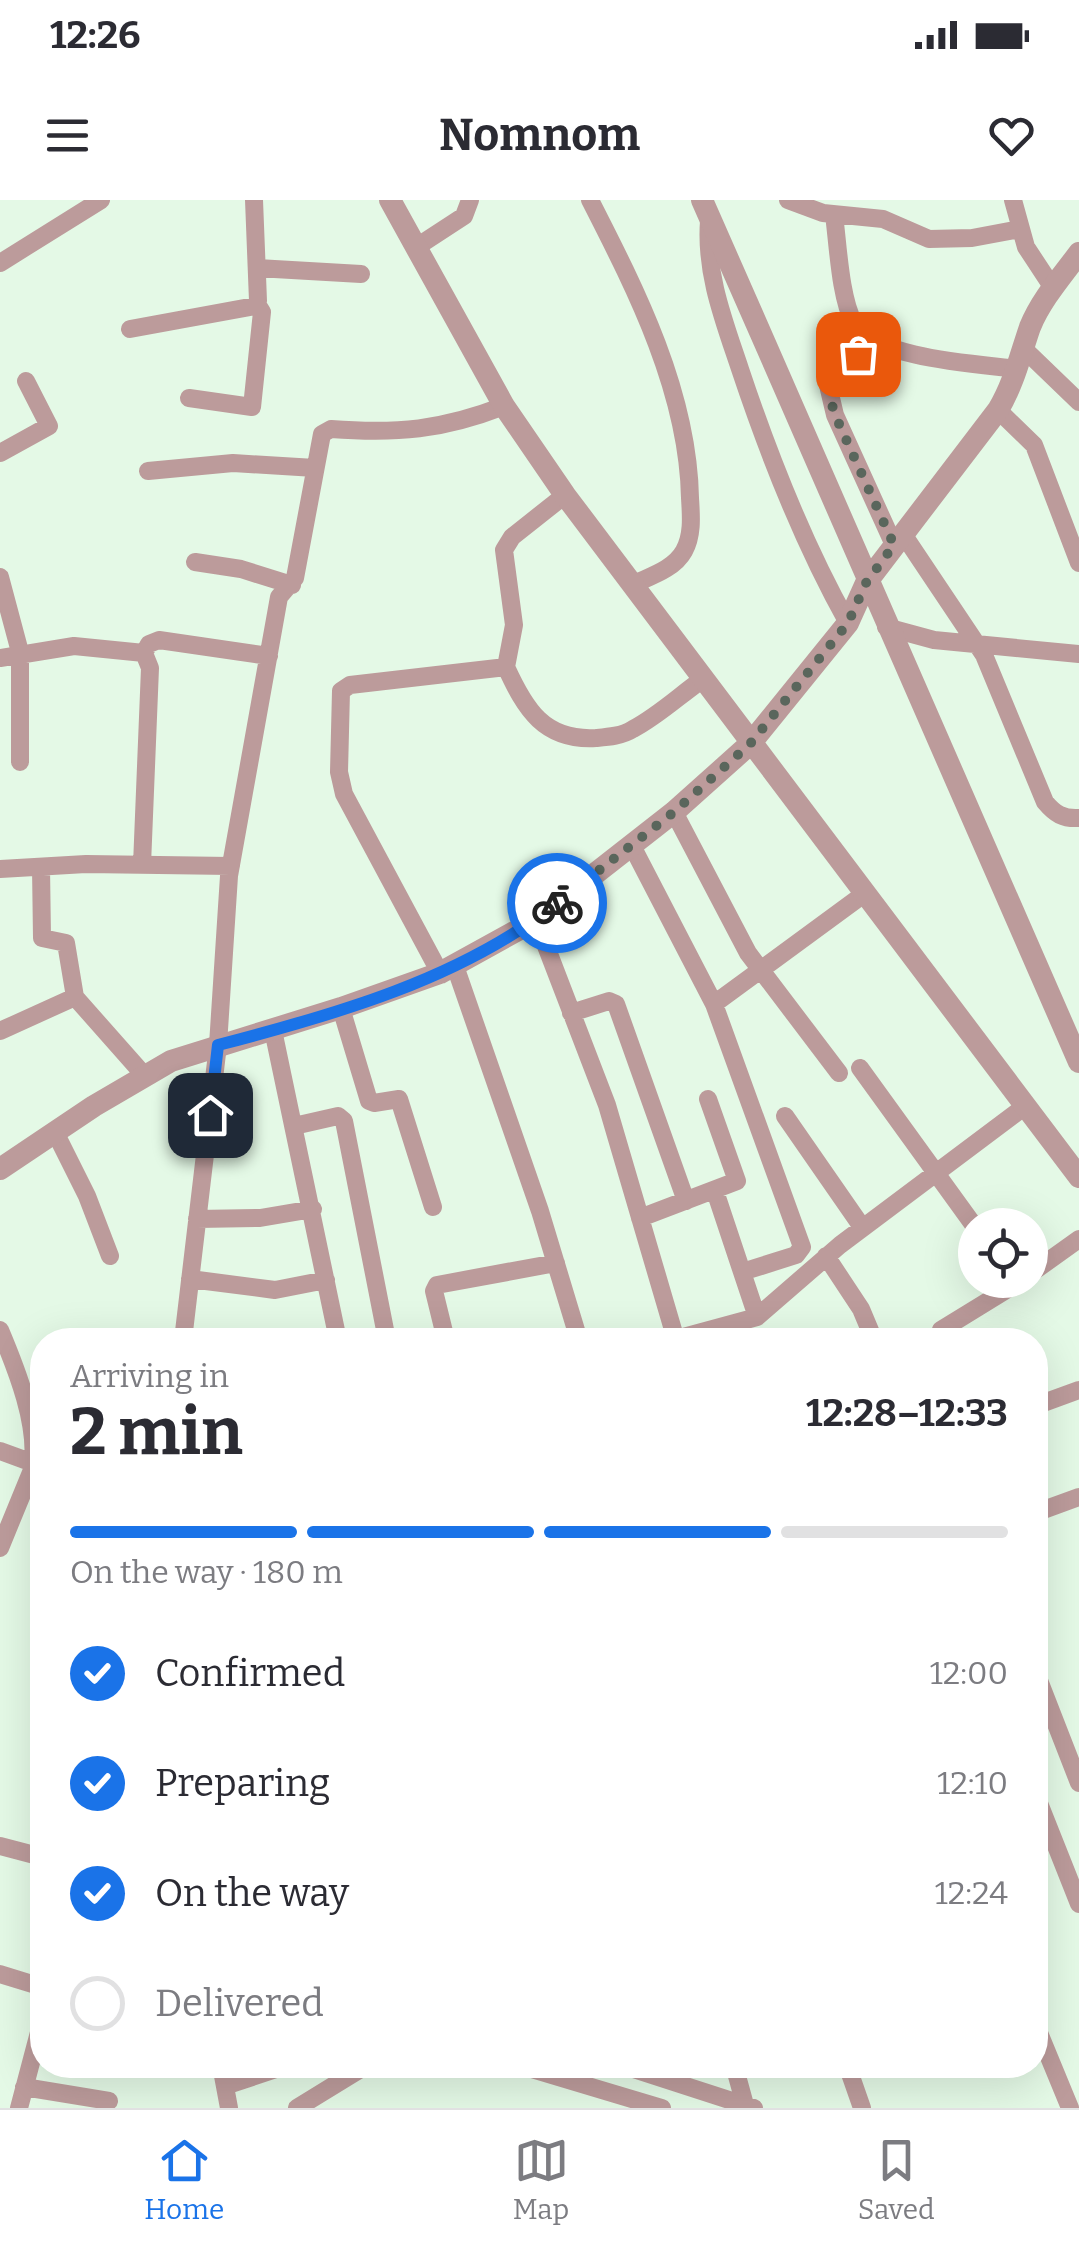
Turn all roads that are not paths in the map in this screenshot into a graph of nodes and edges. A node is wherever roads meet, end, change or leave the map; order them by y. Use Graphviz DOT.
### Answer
graph roads {
  1 [pos="101,200"];
  2 [pos="254,200"];
  3 [pos="390,200"];
  4 [pos="470,200"];
  5 [pos="590,200"];
  6 [pos="788,200"];
  7 [pos="1013,200"];
  8 [pos="706,209"];
  9 [pos="834,214"];
  10 [pos="1020,229"];
  11 [pos="416,248"];
  12 [pos="1078,258"];
  13 [pos="0,264"];
  14 [pos="257,268"];
  15 [pos="361,274"];
  16 [pos="1053,288"];
  17 [pos="257,304"];
  18 [pos="130,330"];
  19 [pos="881,343"];
  20 [pos="1021,359"];
  21 [pos="26,381"];
  22 [pos="189,398"];
  23 [pos="1079,402"];
  24 [pos="504,406"];
  25 [pos="998,410"];
  26 [pos="0,453"];
  27 [pos="315,468"];
  28 [pos="148,471"];
  29 [pos="565,495"];
  30 [pos="899,539"];
  31 [pos="195,562"];
  32 [pos="1079,563"];
  33 [pos="0,577"];
  34 [pos="866,583"];
  35 [pos="634,584"];
  36 [pos="292,586"];
  37 [pos="848,623"];
  38 [pos="886,627"];
  39 [pos="976,643"];
  40 [pos="20,652"];
  41 [pos="144,653"];
  42 [pos="1079,654"];
  43 [pos="269,656"];
  44 [pos="0,658"];
  45 [pos="506,667"];
  46 [pos="703,678"];
  47 [pos="750,744"];
  48 [pos="20,762"];
  49 [pos="674,812"];
  50 [pos="1079,818"];
  51 [pos="632,844"];
  52 [pos="142,865"];
  53 [pos="231,866"];
  54 [pos="41,867"];
  55 [pos="0,869"];
  56 [pos="864,894"];
  57 [pos="536,920"];
  58 [pos="448,969"];
  59 [pos="758,970"];
  60 [pos="75,997"];
  61 [pos="714,1004"];
  62 [pos="341,1008"];
  63 [pos="572,1013"];
  64 [pos="0,1030"];
  65 [pos="273,1030"];
  66 [pos="218,1045"];
  67 [pos="1079,1062"];
  68 [pos="860,1068"];
  69 [pos="839,1073"];
  70 [pos="144,1075"];
  71 [pos="708,1100"];
  72 [pos="1024,1107"];
  73 [pos="786,1116"];
  74 [pos="294,1126"];
  75 [pos="55,1132"];
  76 [pos="0,1169"];
  77 [pos="936,1174"];
  78 [pos="1079,1177"];
  79 [pos="716,1191"];
  80 [pos="686,1201"];
  81 [pos="433,1207"];
  82 [pos="961,1208"];
  83 [pos="313,1209"];
  84 [pos="640,1218"];
  85 [pos="197,1220"];
  86 [pos="862,1227"];
  87 [pos="1079,1239"];
  88 [pos="110,1256"];
  89 [pos="826,1256"];
  90 [pos="1048,1260"];
  91 [pos="556,1263"];
  92 [pos="742,1272"];
  93 [pos="190,1279"];
  94 [pos="326,1280"];
  95 [pos="991,1298"];
  96 [pos="756,1317"];
  97 [pos="184,1328"];
  98 [pos="336,1328"];
  99 [pos="385,1328"];
  100 [pos="443,1328"];
  101 [pos="575,1328"];
  102 [pos="673,1328"];
  103 [pos="716,1328"];
  104 [pos="869,1328"];
  105 [pos="944,1328"];
  106 [pos="0,1330"];
  107 [pos="1079,1390"];
  108 [pos="1048,1401"];
  109 [pos="30,1443"];
  110 [pos="0,1451"];
  111 [pos="30,1461"];
  112 [pos="30,1470"];
  113 [pos="1079,1497"];
  114 [pos="1048,1508"];
  115 [pos="0,1548"];
  116 [pos="1048,1704"];
  117 [pos="1079,1784"];
  118 [pos="1048,1826"];
  119 [pos="0,1846"];
  120 [pos="30,1854"];
  121 [pos="1079,1904"];
  122 [pos="0,1974"];
  123 [pos="30,1983"];
  124 [pos="1048,2055"];
  125 [pos="30,2065"];
  126 [pos="223,2078"];
  127 [pos="249,2078"];
  128 [pos="346,2078"];
  129 [pos="555,2078"];
  130 [pos="677,2078"];
  131 [pos="739,2078"];
  132 [pos="852,2078"];
  133 [pos="225,2086"];
  134 [pos="24,2087"];
  135 [pos="109,2101"];
  136 [pos="622,2102"];
  137 [pos="750,2107"];
  138 [pos="19,2108"];
  139 [pos="229,2108"];
  140 [pos="297,2108"];
  141 [pos="662,2108"];
  142 [pos="862,2108"];
  143 [pos="1070,2108"];
  1 -- 13 [label="street"];
  2 -- 14 [label="street"];
  3 -- 11 [label="street"];
  4 -- 11 [label="street"];
  5 -- 35 [label="street"];
  6 -- 9 [label="street"];
  7 -- 10 [label="street"];
  8 -- 34 [label="street"];
  8 -- 37 [label="street"];
  9 -- 10 [label="street"];
  9 -- 19 [label="street"];
  10 -- 16 [label="street"];
  11 -- 24 [label="street"];
  12 -- 16 [label="street"];
  14 -- 15 [label="street"];
  14 -- 17 [label="street"];
  16 -- 20 [label="street"];
  17 -- 18 [label="street"];
  17 -- 22 [label="street"];
  19 -- 20 [label="street"];
  19 -- 30 [label="street"];
  20 -- 23 [label="street"];
  20 -- 25 [label="street"];
  21 -- 26 [label="street"];
  24 -- 27 [label="street"];
  24 -- 29 [label="street"];
  25 -- 30 [label="street"];
  25 -- 32 [label="street"];
  27 -- 28 [label="street"];
  27 -- 36 [label="street"];
  29 -- 35 [label="street"];
  29 -- 45 [label="street"];
  30 -- 34 [label="street"];
  30 -- 39 [label="street"];
  31 -- 36 [label="street"];
  33 -- 40 [label="street"];
  34 -- 37 [label="street"];
  34 -- 38 [label="street"];
  35 -- 46 [label="street"];
  36 -- 43 [label="street"];
  37 -- 47 [label="street"];
  38 -- 39 [label="street"];
  38 -- 67 [label="street"];
  39 -- 42 [label="street"];
  39 -- 50 [label="street"];
  40 -- 41 [label="street"];
  40 -- 44 [label="street"];
  40 -- 48 [label="street"];
  41 -- 43 [label="street"];
  41 -- 52 [label="street"];
  43 -- 53 [label="street"];
  45 -- 46 [label="street"];
  45 -- 58 [label="street"];
  46 -- 47 [label="street"];
  47 -- 49 [label="street"];
  47 -- 56 [label="street"];
  49 -- 51 [label="street"];
  49 -- 59 [label="street"];
  51 -- 57 [label="street"];
  51 -- 61 [label="street"];
  52 -- 53 [label="street"];
  52 -- 54 [label="street"];
  53 -- 66 [label="street"];
  54 -- 55 [label="street"];
  54 -- 60 [label="street"];
  56 -- 59 [label="street"];
  56 -- 72 [label="street"];
  57 -- 58 [label="street"];
  57 -- 63 [label="street"];
  58 -- 62 [label="street"];
  58 -- 91 [label="street"];
  59 -- 61 [label="street"];
  59 -- 69 [label="street"];
  60 -- 64 [label="street"];
  60 -- 70 [label="street"];
  61 -- 92 [label="street"];
  62 -- 65 [label="street"];
  62 -- 81 [label="street"];
  63 -- 80 [label="street"];
  63 -- 84 [label="street"];
  65 -- 66 [label="street"];
  65 -- 74 [label="street"];
  66 -- 70 [label="street"];
  66 -- 85 [label="street"];
  68 -- 77 [label="street"];
  70 -- 75 [label="street"];
  71 -- 79 [label="street"];
  72 -- 77 [label="street"];
  72 -- 78 [label="street"];
  73 -- 86 [label="street"];
  74 -- 83 [label="street"];
  74 -- 99 [label="street"];
  75 -- 76 [label="street"];
  75 -- 88 [label="street"];
  77 -- 82 [label="street"];
  77 -- 86 [label="street"];
  79 -- 80 [label="street"];
  79 -- 92 [label="street"];
  80 -- 84 [label="street"];
  83 -- 85 [label="street"];
  83 -- 94 [label="street"];
  84 -- 102 [label="street"];
  85 -- 93 [label="street"];
  86 -- 89 [label="street"];
  87 -- 90 [label="street"];
  89 -- 96 [label="street"];
  89 -- 104 [label="street"];
  91 -- 100 [label="street"];
  91 -- 101 [label="street"];
  92 -- 96 [label="street"];
  93 -- 94 [label="street"];
  93 -- 97 [label="street"];
  94 -- 98 [label="street"];
  95 -- 105 [label="street"];
  96 -- 103 [label="street"];
  106 -- 109 [label="street"];
  107 -- 108 [label="street"];
  110 -- 111 [label="street"];
  112 -- 115 [label="street"];
  113 -- 114 [label="street"];
  116 -- 117 [label="street"];
  118 -- 121 [label="street"];
  119 -- 120 [label="street"];
  122 -- 123 [label="street"];
  124 -- 143 [label="street"];
  125 -- 134 [label="street"];
  126 -- 133 [label="street"];
  127 -- 133 [label="street"];
  128 -- 140 [label="street"];
  129 -- 136 [label="street"];
  130 -- 137 [label="street"];
  131 -- 137 [label="street"];
  132 -- 142 [label="street"];
  133 -- 139 [label="street"];
  134 -- 135 [label="street"];
  134 -- 138 [label="street"];
  136 -- 141 [label="street"];
}
